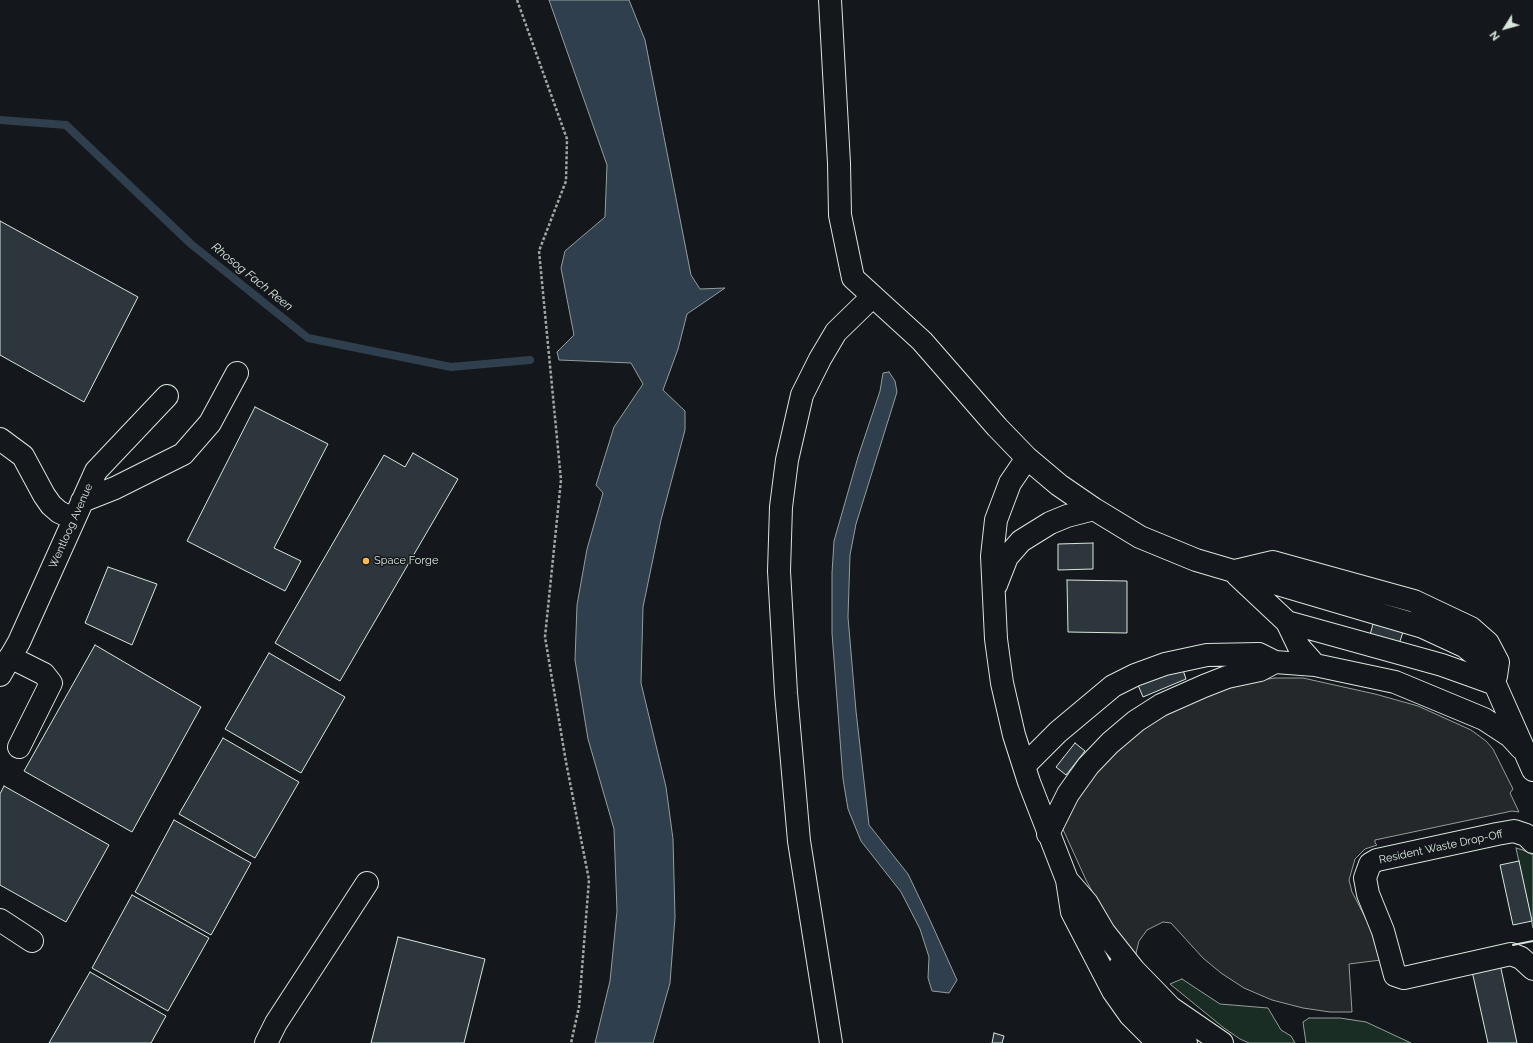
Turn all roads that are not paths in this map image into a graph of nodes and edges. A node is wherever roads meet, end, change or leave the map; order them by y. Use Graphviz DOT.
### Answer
graph roads {
  1 [pos="830,0"];
  2 [pos="872,297"];
  3 [pos="237,373"];
  4 [pos="167,396"];
  5 [pos="0,439"];
  6 [pos="1027,458"];
  7 [pos="78,510"];
  8 [pos="1094,510"];
  9 [pos="1234,572"];
  10 [pos="994,592"];
  11 [pos="1287,622"];
  12 [pos="1275,662"];
  13 [pos="1316,664"];
  14 [pos="5,666"];
  15 [pos="1495,684"];
  16 [pos="19,747"];
  17 [pos="1531,764"];
  18 [pos="1024,766"];
  19 [pos="1048,834"];
  20 [pos="1533,842"];
  21 [pos="1067,880"];
  22 [pos="367,883"];
  23 [pos="0,920"];
  24 [pos="1104,932"];
  25 [pos="32,941"];
  26 [pos="1533,969"];
  27 [pos="266,1043"];
  28 [pos="831,1043"];
  29 [pos="1158,1043"];
  30 [pos="1186,1043"];
  31 [pos="1222,1043"];
  1 -- 2 [label="street"];
  2 -- 6 [label="street"];
  2 -- 28 [label="street"];
  3 -- 7 [label="street"];
  4 -- 7 [label="street, Wentloog Avenue"];
  5 -- 7 [label="street"];
  6 -- 8 [label="street"];
  6 -- 10 [label="street"];
  7 -- 14 [label="street, Wentloog Avenue"];
  8 -- 9 [label="street"];
  8 -- 10 [label="street"];
  9 -- 11 [label="street"];
  9 -- 15 [label="street"];
  10 -- 18 [label="street"];
  11 -- 13 [label="street"];
  11 -- 15 [label="street"];
  12 -- 13 [label="street"];
  12 -- 18 [label="street"];
  12 -- 19 [label="street"];
  13 -- 17 [label="street"];
  14 -- 16 [label="street"];
  15 -- 17 [label="street"];
  18 -- 19 [label="street"];
  19 -- 21 [label="street"];
  20 -- 26 [label="street, Resident Waste Drop-Off"];
  21 -- 24 [label="street"];
  21 -- 29 [label="street"];
  22 -- 27 [label="street"];
  23 -- 25 [label="street"];
  24 -- 30 [label="street"];
  24 -- 31 [label="street"];
}
